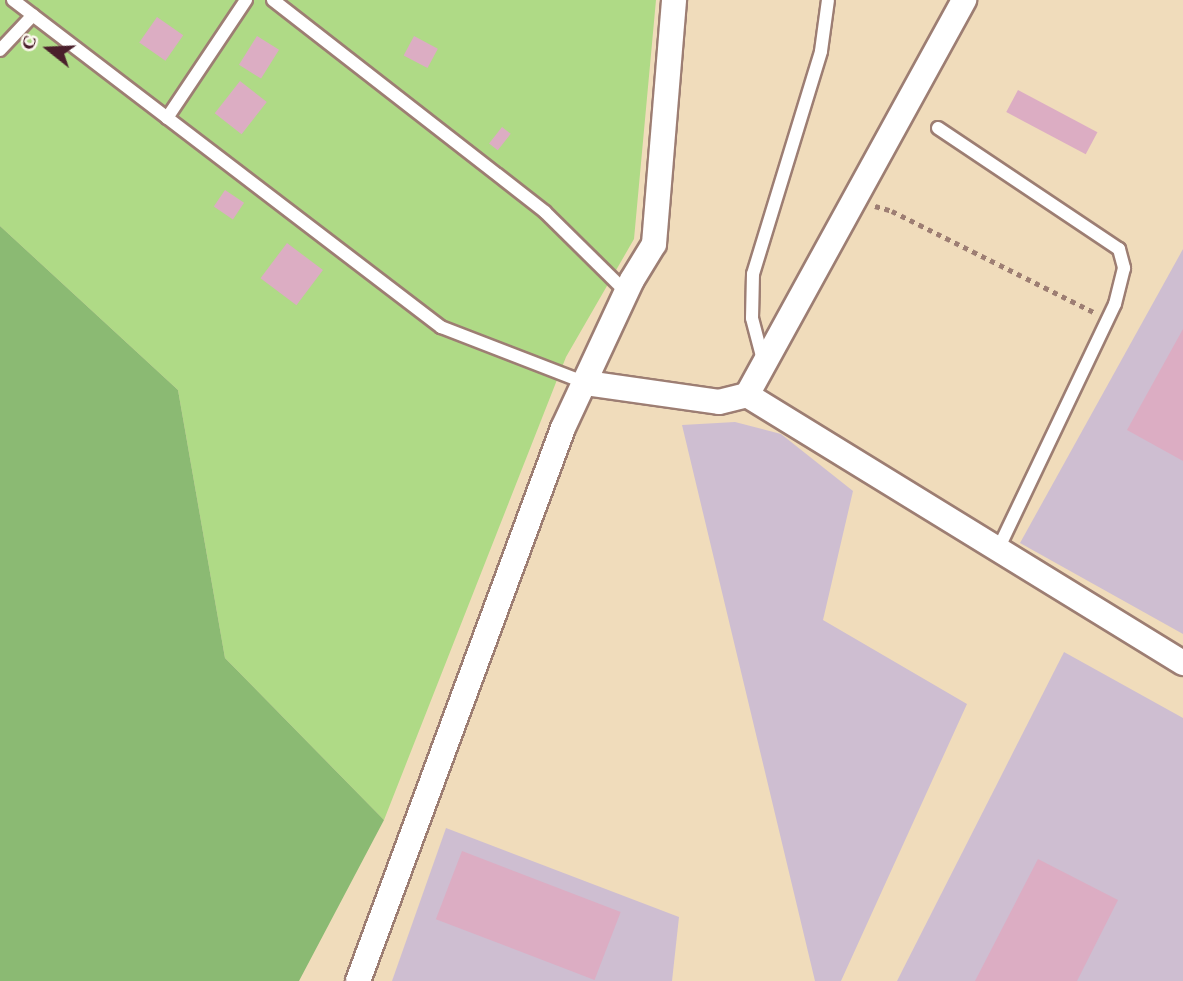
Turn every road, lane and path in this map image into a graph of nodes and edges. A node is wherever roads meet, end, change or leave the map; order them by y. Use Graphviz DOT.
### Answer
graph roads {
  1 [pos="13,0"];
  2 [pos="246,0"];
  3 [pos="273,0"];
  4 [pos="674,0"];
  5 [pos="828,0"];
  6 [pos="964,0"];
  7 [pos="33,15"];
  8 [pos="0,50"];
  9 [pos="167,118"];
  10 [pos="938,128"];
  11 [pos="850,200"];
  12 [pos="626,292"];
  13 [pos="1108,319"];
  14 [pos="764,364"];
  15 [pos="586,383"];
  16 [pos="747,395"];
  17 [pos="997,551"];
  18 [pos="1183,663"];
  19 [pos="358,981"];
  1 -- 7 [label="lane"];
  2 -- 9 [label="lane"];
  3 -- 12 [label="lane"];
  4 -- 12 [label="street"];
  5 -- 14 [label="lane"];
  6 -- 11 [label="street"];
  7 -- 8 [label="lane"];
  7 -- 9 [label="lane"];
  9 -- 15 [label="lane"];
  10 -- 13 [label="lane"];
  11 -- 13 [label="path"];
  11 -- 14 [label="street"];
  12 -- 15 [label="street"];
  13 -- 17 [label="lane"];
  14 -- 16 [label="street"];
  15 -- 16 [label="street"];
  15 -- 19 [label="street"];
  16 -- 17 [label="street"];
  17 -- 18 [label="street"];
}
